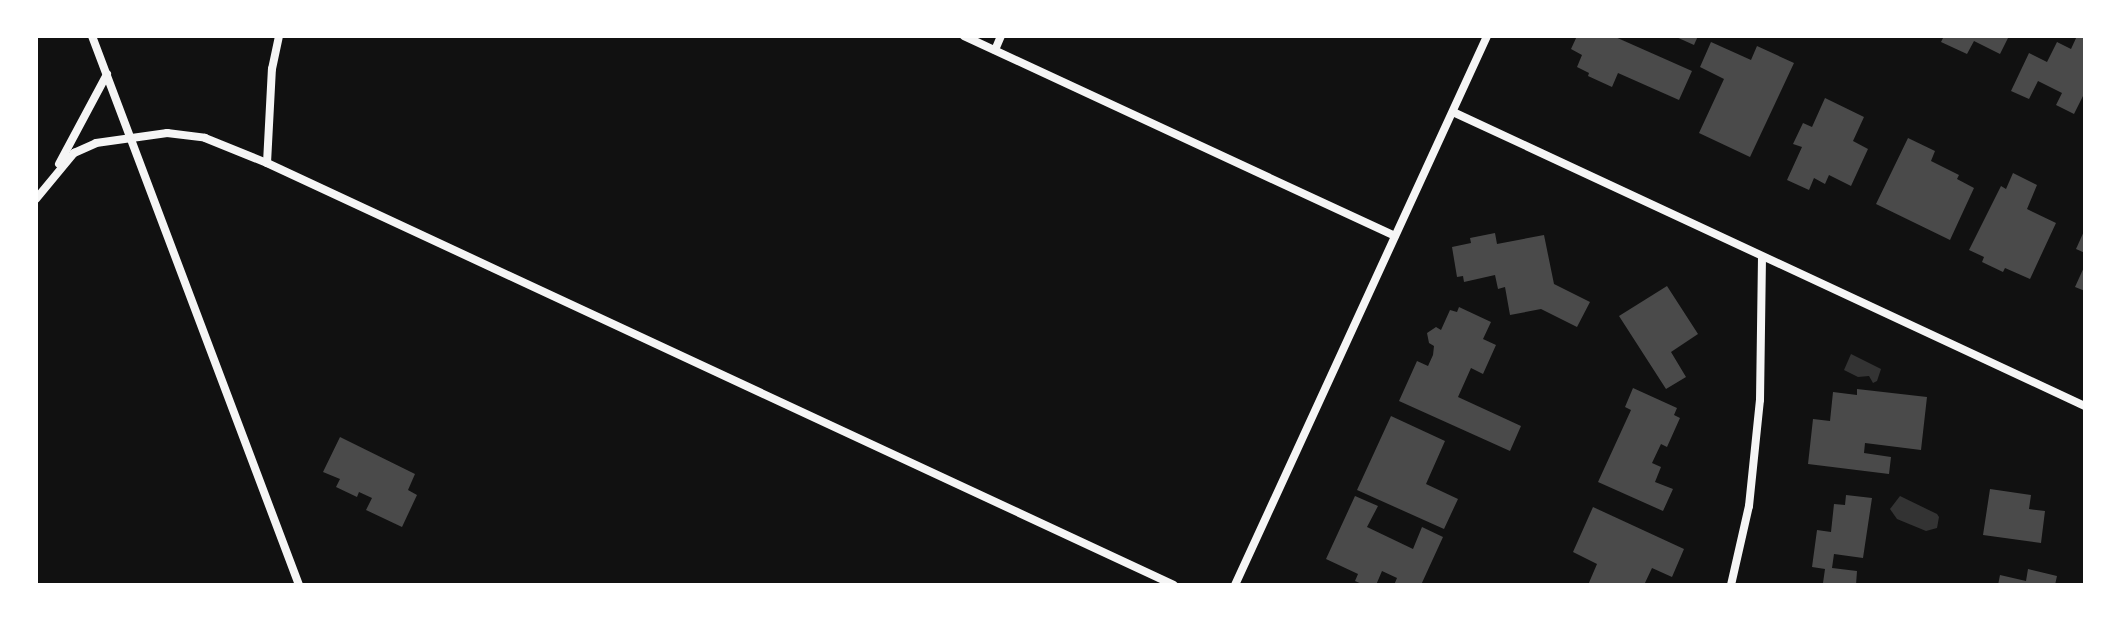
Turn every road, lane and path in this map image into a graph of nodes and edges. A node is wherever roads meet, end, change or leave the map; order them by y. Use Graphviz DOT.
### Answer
graph roads {
  1 [pos="92,36"];
  2 [pos="279,36"];
  3 [pos="964,36"];
  4 [pos="1001,36"];
  5 [pos="1487,36"];
  6 [pos="995,50"];
  7 [pos="107,73"];
  8 [pos="1453,112"];
  9 [pos="131,136"];
  10 [pos="267,163"];
  11 [pos="53,175"];
  12 [pos="36,199"];
  13 [pos="1395,236"];
  14 [pos="1762,258"];
  15 [pos="2085,406"];
  16 [pos="299,585"];
  17 [pos="1174,585"];
  18 [pos="1235,585"];
  19 [pos="1731,585"];
  1 -- 7 [label="street"];
  2 -- 10 [label="street"];
  3 -- 6 [label="street"];
  4 -- 6 [label="street"];
  5 -- 8 [label="street"];
  6 -- 13 [label="street"];
  7 -- 9 [label="street"];
  7 -- 11 [label="street"];
  8 -- 13 [label="street"];
  8 -- 14 [label="street"];
  9 -- 10 [label="street"];
  9 -- 11 [label="street"];
  9 -- 16 [label="street"];
  10 -- 17 [label="street"];
  11 -- 12 [label="street"];
  13 -- 18 [label="street"];
  14 -- 15 [label="street"];
  14 -- 19 [label="street"];
}
